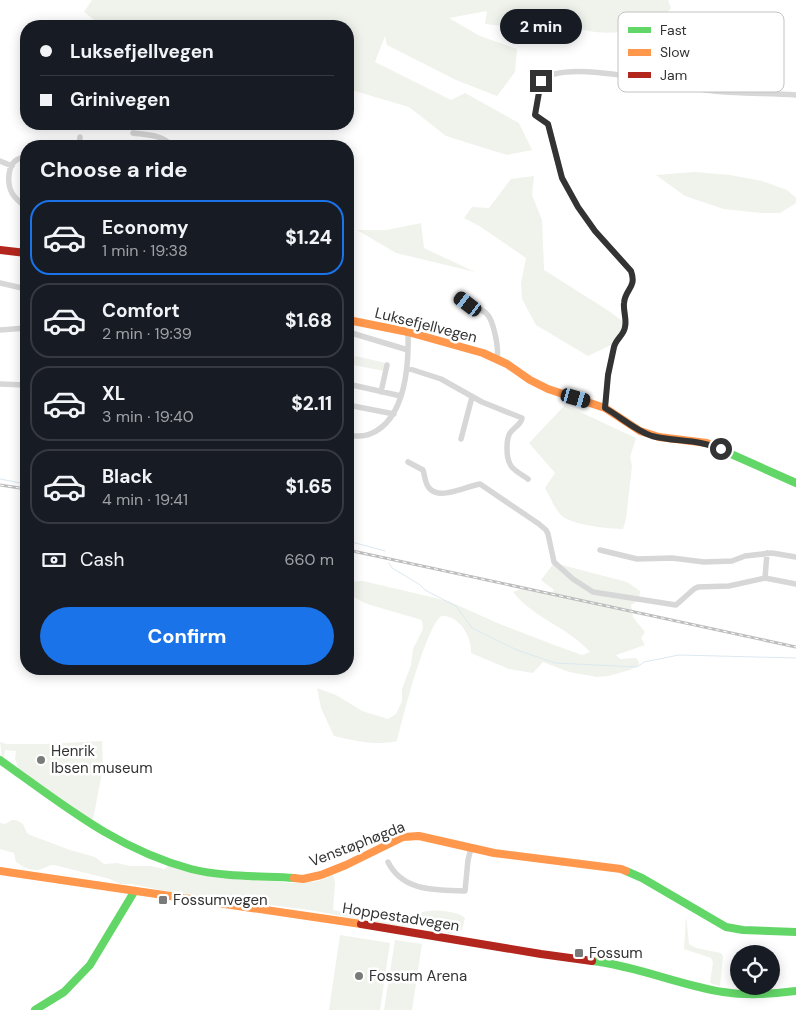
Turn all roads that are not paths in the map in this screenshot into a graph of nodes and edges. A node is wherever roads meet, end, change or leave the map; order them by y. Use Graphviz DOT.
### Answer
graph roads {
  1 [pos="618,74"];
  2 [pos="741,92"];
  3 [pos="796,95"];
  4 [pos="133,133"];
  5 [pos="80,137"];
  6 [pos="80,140"];
  7 [pos="165,140"];
  8 [pos="20,158"];
  9 [pos="0,161"];
  10 [pos="12,166"];
  11 [pos="20,201"];
  12 [pos="0,250"];
  13 [pos="20,252"];
  14 [pos="0,283"];
  15 [pos="20,288"];
  16 [pos="459,297"];
  17 [pos="354,321"];
  18 [pos="20,328"];
  19 [pos="0,330"];
  20 [pos="408,332"];
  21 [pos="354,334"];
  22 [pos="408,350"];
  23 [pos="497,359"];
  24 [pos="387,365"];
  25 [pos="407,368"];
  26 [pos="0,384"];
  27 [pos="20,385"];
  28 [pos="354,385"];
  29 [pos="382,392"];
  30 [pos="401,396"];
  31 [pos="472,397"];
  32 [pos="354,406"];
  33 [pos="605,408"];
  34 [pos="394,414"];
  35 [pos="354,435"];
  36 [pos="461,439"];
  37 [pos="408,462"];
  38 [pos="528,480"];
  39 [pos="796,483"];
  40 [pos="600,550"];
  41 [pos="767,553"];
  42 [pos="796,557"];
  43 [pos="765,578"];
  44 [pos="796,584"];
  45 [pos="0,760"];
  46 [pos="471,848"];
  47 [pos="388,862"];
  48 [pos="0,870"];
  49 [pos="134,892"];
  50 [pos="796,932"];
  51 [pos="796,991"];
  52 [pos="35,1010"];
  1 -- 33 [label="street"];
  2 -- 3 [label="street"];
  4 -- 7 [label="street"];
  5 -- 6 [label="street"];
  8 -- 10 [label="street"];
  9 -- 10 [label="street"];
  10 -- 11 [label="street"];
  12 -- 13 [label="main road"];
  14 -- 15 [label="street"];
  16 -- 23 [label="street, Luksefjellvegen"];
  17 -- 20 [label="main road, Luksefjellvegen"];
  18 -- 19 [label="street"];
  20 -- 22 [label="street"];
  20 -- 23 [label="main road, Luksefjellvegen"];
  21 -- 22 [label="street"];
  22 -- 25 [label="street"];
  23 -- 33 [label="main road, Luksefjellvegen"];
  24 -- 29 [label="street"];
  25 -- 30 [label="street"];
  25 -- 31 [label="street"];
  26 -- 27 [label="street"];
  28 -- 29 [label="street"];
  29 -- 30 [label="street"];
  30 -- 34 [label="street"];
  31 -- 36 [label="street"];
  31 -- 38 [label="street"];
  32 -- 34 [label="street"];
  33 -- 39 [label="main road, Luksefjellvegen"];
  34 -- 35 [label="street"];
  37 -- 43 [label="street"];
  40 -- 41 [label="street"];
  41 -- 42 [label="street"];
  41 -- 43 [label="street"];
  43 -- 44 [label="street"];
  45 -- 46 [label="main road, Venstøphøgda"];
  46 -- 47 [label="street"];
  46 -- 50 [label="main road, Venstøphøgda"];
  48 -- 49 [label="main road, Hoppestadvegen"];
  49 -- 51 [label="main road, Hoppestadvegen"];
  49 -- 52 [label="main road"];
}
